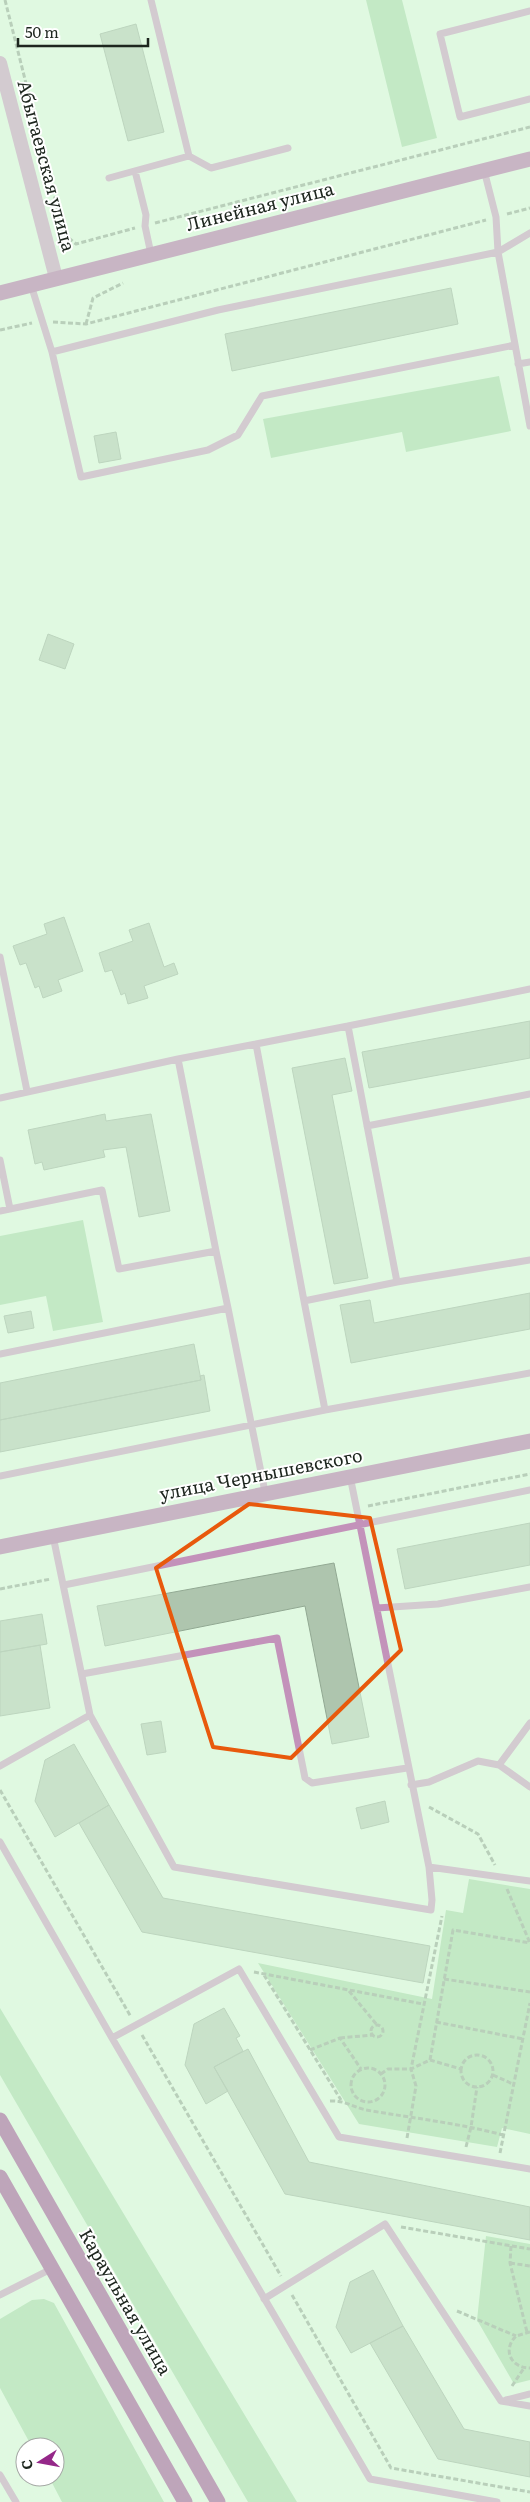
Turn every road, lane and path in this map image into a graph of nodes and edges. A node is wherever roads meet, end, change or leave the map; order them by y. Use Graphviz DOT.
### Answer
graph roads {
  1 [pos="151,0"];
  2 [pos="530,11"];
  3 [pos="0,63"];
  4 [pos="530,99"];
  5 [pos="288,148"];
  6 [pos="189,156"];
  7 [pos="530,159"];
  8 [pos="484,170"];
  9 [pos="136,171"];
  10 [pos="109,178"];
  11 [pos="530,208"];
  12 [pos="496,217"];
  13 [pos="530,233"];
  14 [pos="112,234"];
  15 [pos="114,241"];
  16 [pos="498,252"];
  17 [pos="151,254"];
  18 [pos="56,278"];
  19 [pos="123,283"];
  20 [pos="31,286"];
  21 [pos="0,293"];
  22 [pos="41,321"];
  23 [pos="86,324"];
  24 [pos="0,330"];
  25 [pos="515,345"];
  26 [pos="52,352"];
  27 [pos="530,362"];
  28 [pos="518,364"];
  29 [pos="530,426"];
  30 [pos="0,957"];
  31 [pos="530,989"];
  32 [pos="348,1026"];
  33 [pos="256,1044"];
  34 [pos="178,1059"];
  35 [pos="27,1091"];
  36 [pos="530,1094"];
  37 [pos="0,1098"];
  38 [pos="367,1126"];
  39 [pos="0,1160"];
  40 [pos="10,1209"];
  41 [pos="0,1211"];
  42 [pos="216,1251"];
  43 [pos="530,1260"];
  44 [pos="397,1282"];
  45 [pos="304,1301"];
  46 [pos="228,1308"];
  47 [pos="0,1354"];
  48 [pos="530,1373"];
  49 [pos="325,1410"];
  50 [pos="250,1424"];
  51 [pos="530,1441"];
  52 [pos="0,1476"];
  53 [pos="350,1476"];
  54 [pos="530,1490"];
  55 [pos="265,1492"];
  56 [pos="360,1523"];
  57 [pos="53,1536"];
  58 [pos="0,1546"];
  59 [pos="64,1585"];
  60 [pos="530,1587"];
  61 [pos="377,1608"];
  62 [pos="82,1674"];
  63 [pos="90,1715"];
  64 [pos="530,1723"];
  65 [pos="499,1765"];
  66 [pos="0,1766"];
  67 [pos="408,1768"];
  68 [pos="429,1782"];
  69 [pos="411,1785"];
  70 [pos="530,1787"];
  71 [pos="0,1790"];
  72 [pos="0,1842"];
  73 [pos="429,1867"];
  74 [pos="502,1878"];
  75 [pos="530,1882"];
  76 [pos="431,1910"];
  77 [pos="239,1969"];
  78 [pos="263,1974"];
  79 [pos="444,1979"];
  80 [pos="348,1990"];
  81 [pos="530,1992"];
  82 [pos="530,2002"];
  83 [pos="422,2004"];
  84 [pos="436,2022"];
  85 [pos="377,2025"];
  86 [pos="136,2026"];
  87 [pos="372,2035"];
  88 [pos="112,2038"];
  89 [pos="340,2038"];
  90 [pos="523,2039"];
  91 [pos="310,2050"];
  92 [pos="430,2060"];
  93 [pos="411,2069"];
  94 [pos="462,2069"];
  95 [pos="361,2070"];
  96 [pos="382,2074"];
  97 [pos="492,2075"];
  98 [pos="515,2085"];
  99 [pos="477,2087"];
  100 [pos="340,2100"];
  101 [pos="319,2102"];
  102 [pos="367,2102"];
  103 [pos="358,2108"];
  104 [pos="411,2118"];
  105 [pos="0,2120"];
  106 [pos="471,2127"];
  107 [pos="503,2135"];
  108 [pos="405,2148"];
  109 [pos="463,2158"];
  110 [pos="498,2164"];
  111 [pos="530,2169"];
  112 [pos="0,2177"];
  113 [pos="385,2224"];
  114 [pos="511,2246"];
  115 [pos="530,2249"];
  116 [pos="510,2263"];
  117 [pos="530,2266"];
  118 [pos="53,2268"];
  119 [pos="286,2285"];
  120 [pos="0,2296"];
  121 [pos="264,2299"];
  122 [pos="438,2304"];
  123 [pos="528,2332"];
  124 [pos="516,2336"];
  125 [pos="530,2368"];
  126 [pos="530,2394"];
  127 [pos="501,2401"];
  128 [pos="530,2406"];
  129 [pos="0,2475"];
  130 [pos="530,2492"];
  131 [pos="16,2502"];
  132 [pos="185,2502"];
  133 [pos="218,2502"];
  134 [pos="497,2502"];
  1 -- 6 [label="lane"];
  2 -- 4 [label="lane"];
  3 -- 18 [label="street, Абытаевская улица"];
  5 -- 6 [label="lane"];
  6 -- 9 [label="lane"];
  7 -- 8 [label="street, Линейная улица"];
  8 -- 12 [label="lane"];
  8 -- 17 [label="street, Линейная улица"];
  9 -- 10 [label="lane"];
  9 -- 17 [label="lane"];
  11 -- 12 [label="path"];
  12 -- 16 [label="lane"];
  12 -- 23 [label="path"];
  13 -- 16 [label="lane"];
  14 -- 15 [label="path"];
  16 -- 25 [label="lane"];
  16 -- 26 [label="lane"];
  17 -- 18 [label="street, Линейная улица"];
  18 -- 20 [label="street, Линейная улица"];
  19 -- 23 [label="path"];
  20 -- 21 [label="street, Линейная улица"];
  20 -- 22 [label="lane"];
  22 -- 23 [label="path"];
  22 -- 24 [label="path"];
  22 -- 26 [label="lane"];
  25 -- 26 [label="lane"];
  25 -- 28 [label="lane"];
  27 -- 28 [label="lane"];
  28 -- 29 [label="lane"];
  30 -- 35 [label="lane"];
  31 -- 32 [label="lane"];
  32 -- 33 [label="lane"];
  32 -- 38 [label="lane"];
  33 -- 34 [label="lane"];
  33 -- 45 [label="lane"];
  34 -- 35 [label="lane"];
  34 -- 42 [label="lane"];
  35 -- 37 [label="lane"];
  36 -- 38 [label="lane"];
  38 -- 44 [label="lane"];
  39 -- 40 [label="lane"];
  40 -- 41 [label="lane"];
  40 -- 42 [label="lane"];
  42 -- 46 [label="lane"];
  43 -- 44 [label="lane"];
  44 -- 45 [label="lane"];
  45 -- 49 [label="lane"];
  46 -- 47 [label="lane"];
  46 -- 50 [label="lane"];
  48 -- 49 [label="lane"];
  49 -- 50 [label="lane"];
  50 -- 52 [label="lane"];
  50 -- 55 [label="lane"];
  51 -- 53 [label="street, улица Чернышевского"];
  53 -- 55 [label="street, улица Чернышевского"];
  53 -- 56 [label="lane"];
  54 -- 56 [label="lane"];
  55 -- 57 [label="street, улица Чернышевского"];
  56 -- 59 [label="lane"];
  56 -- 61 [label="lane"];
  57 -- 58 [label="street, улица Чернышевского"];
  57 -- 59 [label="lane"];
  59 -- 62 [label="lane"];
  60 -- 61 [label="lane"];
  61 -- 67 [label="lane"];
  62 -- 63 [label="lane"];
  62 -- 67 [label="lane"];
  63 -- 66 [label="lane"];
  63 -- 76 [label="lane"];
  64 -- 65 [label="lane"];
  65 -- 68 [label="lane"];
  65 -- 70 [label="lane"];
  67 -- 69 [label="lane"];
  68 -- 69 [label="lane"];
  68 -- 74 [label="path"];
  69 -- 73 [label="lane"];
  71 -- 86 [label="path"];
  72 -- 88 [label="lane"];
  73 -- 74 [label="lane"];
  73 -- 76 [label="lane"];
  74 -- 75 [label="lane"];
  74 -- 79 [label="path"];
  76 -- 83 [label="path"];
  77 -- 78 [label="path"];
  77 -- 86 [label="lane"];
  77 -- 101 [label="lane"];
  78 -- 80 [label="path"];
  78 -- 91 [label="path"];
  79 -- 81 [label="path"];
  79 -- 84 [label="path"];
  80 -- 83 [label="path"];
  80 -- 85 [label="path"];
  82 -- 90 [label="path"];
  83 -- 93 [label="path"];
  84 -- 90 [label="path"];
  84 -- 92 [label="path"];
  85 -- 87 [label="path"];
  85 -- 87 [label="path"];
  86 -- 88 [label="lane"];
  86 -- 119 [label="path"];
  87 -- 89 [label="path"];
  88 -- 121 [label="lane"];
  89 -- 91 [label="path"];
  89 -- 95 [label="path"];
  90 -- 98 [label="path"];
  91 -- 100 [label="path"];
  92 -- 93 [label="path"];
  92 -- 94 [label="path"];
  93 -- 96 [label="path"];
  93 -- 104 [label="path"];
  94 -- 97 [label="path"];
  94 -- 99 [label="path"];
  95 -- 96 [label="path"];
  95 -- 102 [label="path"];
  96 -- 102 [label="path"];
  97 -- 98 [label="path"];
  97 -- 99 [label="path"];
  98 -- 107 [label="path"];
  99 -- 106 [label="path"];
  100 -- 101 [label="path"];
  100 -- 103 [label="path"];
  101 -- 108 [label="lane"];
  102 -- 103 [label="path"];
  103 -- 104 [label="path"];
  104 -- 106 [label="path"];
  104 -- 108 [label="path"];
  105 -- 133 [label="main road, Караульная улица"];
  106 -- 107 [label="path"];
  106 -- 109 [label="path"];
  107 -- 110 [label="path"];
  108 -- 109 [label="lane"];
  109 -- 110 [label="lane"];
  110 -- 111 [label="lane"];
  112 -- 118 [label="main road"];
  113 -- 114 [label="path"];
  113 -- 119 [label="lane"];
  113 -- 122 [label="lane"];
  114 -- 115 [label="path"];
  114 -- 116 [label="path"];
  116 -- 117 [label="path"];
  116 -- 123 [label="path"];
  118 -- 120 [label="lane"];
  118 -- 132 [label="main road"];
  119 -- 121 [label="lane"];
  119 -- 130 [label="path"];
  121 -- 134 [label="lane"];
  122 -- 124 [label="path"];
  122 -- 127 [label="lane"];
  123 -- 124 [label="path"];
  124 -- 125 [label="path"];
  126 -- 127 [label="lane"];
  127 -- 128 [label="lane"];
  129 -- 131 [label="lane"];
}
